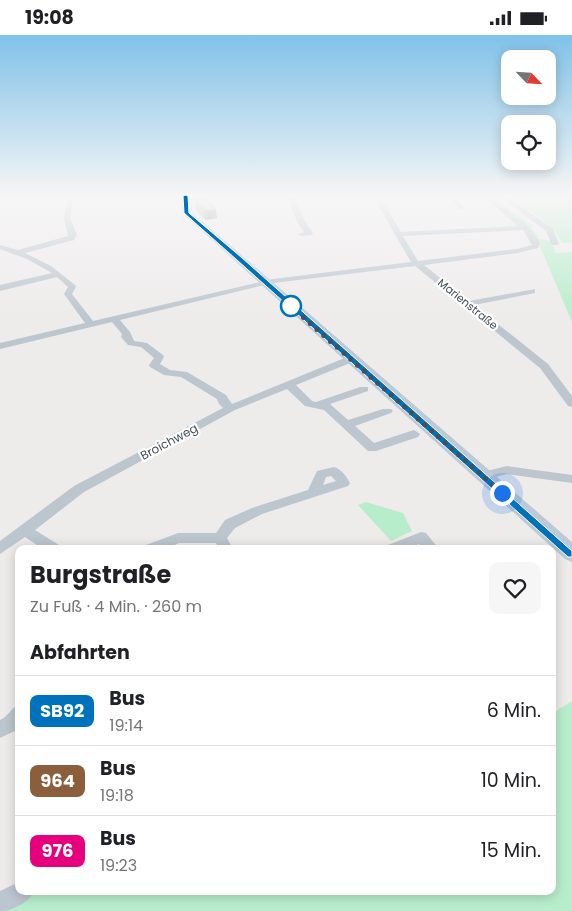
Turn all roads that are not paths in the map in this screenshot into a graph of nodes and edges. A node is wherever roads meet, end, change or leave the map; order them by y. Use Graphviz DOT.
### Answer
graph roads {
  1 [pos="72,237"];
  2 [pos="214,237"];
  3 [pos="399,237"];
  4 [pos="532,237"];
  5 [pos="552,237"];
  6 [pos="555,243"];
  7 [pos="0,247"];
  8 [pos="20,252"];
  9 [pos="415,262"];
  10 [pos="56,275"];
  11 [pos="265,283"];
  12 [pos="0,288"];
  13 [pos="532,291"];
  14 [pos="468,304"];
  15 [pos="113,319"];
  16 [pos="90,324"];
  17 [pos="0,346"];
  18 [pos="351,359"];
  19 [pos="288,384"];
  20 [pos="364,389"];
  21 [pos="572,404"];
  22 [pos="317,405"];
  23 [pos="231,408"];
  24 [pos="388,411"];
  25 [pos="346,425"];
  26 [pos="414,434"];
  27 [pos="483,476"];
  28 [pos="572,479"];
  29 [pos="314,492"];
  30 [pos="24,530"];
  31 [pos="223,543"];
  32 [pos="48,545"];
  33 [pos="161,545"];
  34 [pos="411,545"];
  35 [pos="428,545"];
  36 [pos="0,549"];
  37 [pos="572,555"];
  38 [pos="15,720"];
  39 [pos="0,729"];
  40 [pos="15,895"];
  41 [pos="0,903"];
  1 -- 8 [label="street"];
  2 -- 11 [label="main road"];
  3 -- 9 [label="street, Marienstraße"];
  4 -- 9 [label="street"];
  5 -- 6 [label="street"];
  7 -- 8 [label="street"];
  8 -- 10 [label="street"];
  9 -- 11 [label="street"];
  9 -- 14 [label="street, Marienstraße"];
  10 -- 12 [label="street"];
  10 -- 16 [label="street"];
  11 -- 15 [label="street"];
  11 -- 18 [label="main road"];
  13 -- 14 [label="street"];
  14 -- 21 [label="street, Marienstraße"];
  15 -- 16 [label="street"];
  15 -- 23 [label="street"];
  16 -- 17 [label="street"];
  18 -- 19 [label="street, Broichweg"];
  18 -- 27 [label="main road"];
  19 -- 22 [label="street"];
  19 -- 23 [label="street, Broichweg"];
  20 -- 22 [label="street"];
  22 -- 25 [label="street"];
  23 -- 30 [label="street, Broichweg"];
  24 -- 25 [label="street"];
  25 -- 26 [label="street"];
  27 -- 28 [label="street"];
  27 -- 37 [label="main road"];
  29 -- 31 [label="street"];
  30 -- 32 [label="street"];
  30 -- 36 [label="street, Broichweg"];
  31 -- 33 [label="street"];
  34 -- 35 [label="street"];
  38 -- 39 [label="street"];
  40 -- 41 [label="street"];
}
